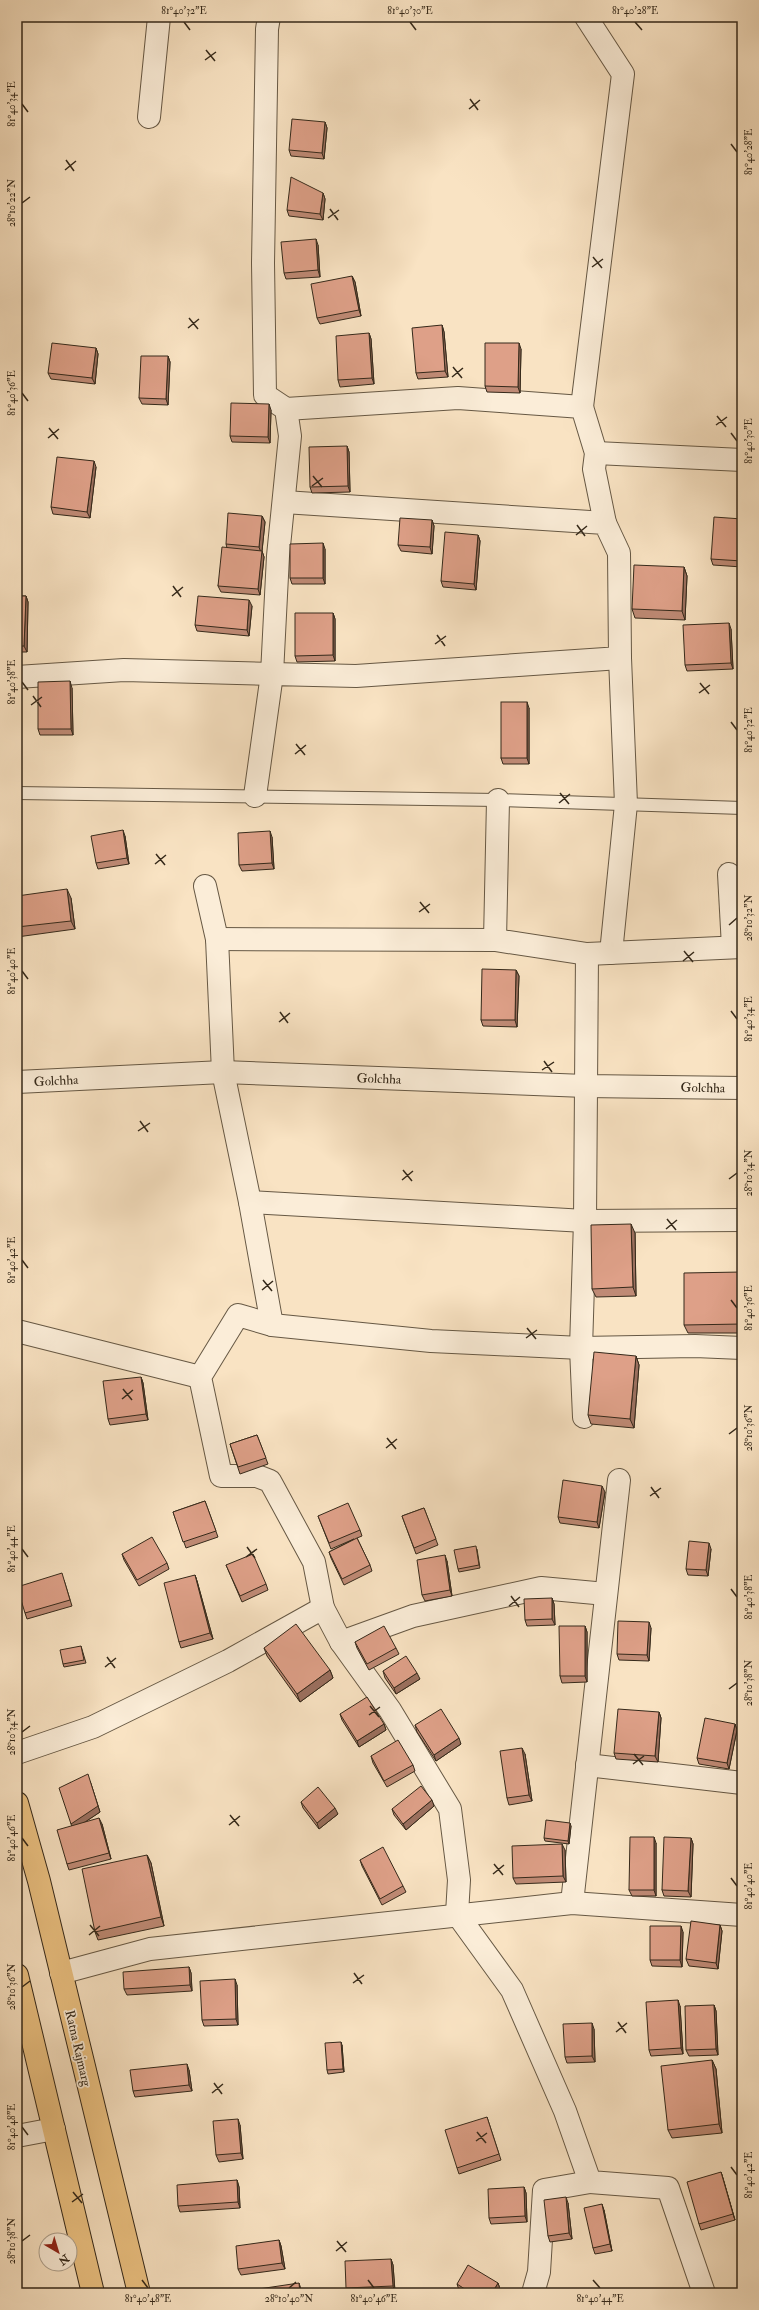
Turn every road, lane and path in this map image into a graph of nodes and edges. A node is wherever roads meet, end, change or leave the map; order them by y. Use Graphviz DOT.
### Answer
graph roads {
  1 [pos="159,17"];
  2 [pos="269,17"];
  3 [pos="586,17"];
  4 [pos="149,117"];
  5 [pos="582,407"];
  6 [pos="286,409"];
  7 [pos="596,452"];
  8 [pos="742,460"];
  9 [pos="284,502"];
  10 [pos="605,523"];
  11 [pos="620,658"];
  12 [pos="272,674"];
  13 [pos="17,677"];
  14 [pos="17,793"];
  15 [pos="255,796"];
  16 [pos="498,800"];
  17 [pos="626,804"];
  18 [pos="742,808"];
  19 [pos="729,874"];
  20 [pos="205,886"];
  21 [pos="217,939"];
  22 [pos="495,940"];
  23 [pos="738,947"];
  24 [pos="610,953"];
  25 [pos="587,954"];
  26 [pos="223,1072"];
  27 [pos="17,1082"];
  28 [pos="585,1086"];
  29 [pos="742,1088"];
  30 [pos="250,1202"];
  31 [pos="742,1220"];
  32 [pos="585,1221"];
  33 [pos="272,1325"];
  34 [pos="17,1331"];
  35 [pos="581,1348"];
  36 [pos="742,1348"];
  37 [pos="200,1377"];
  38 [pos="584,1417"];
  39 [pos="619,1480"];
  40 [pos="606,1594"];
  41 [pos="323,1608"];
  42 [pos="341,1642"];
  43 [pos="17,1753"];
  44 [pos="587,1765"];
  45 [pos="742,1783"];
  46 [pos="17,1803"];
  47 [pos="572,1903"];
  48 [pos="457,1914"];
  49 [pos="742,1915"];
  50 [pos="61,1973"];
  51 [pos="17,1975"];
  52 [pos="54,2129"];
  53 [pos="17,2136"];
  54 [pos="590,2182"];
  55 [pos="93,2293"];
  56 [pos="139,2293"];
  57 [pos="533,2293"];
  58 [pos="704,2293"];
  1 -- 4 [label="street"];
  2 -- 6 [label="street"];
  3 -- 5 [label="street"];
  5 -- 6 [label="street"];
  5 -- 7 [label="street"];
  6 -- 9 [label="street"];
  7 -- 8 [label="street"];
  7 -- 10 [label="street"];
  9 -- 10 [label="street"];
  9 -- 12 [label="street"];
  10 -- 11 [label="street"];
  11 -- 12 [label="street"];
  11 -- 17 [label="street"];
  12 -- 13 [label="street"];
  12 -- 15 [label="street"];
  14 -- 15 [label="lane"];
  15 -- 16 [label="lane"];
  16 -- 17 [label="lane"];
  16 -- 22 [label="street"];
  17 -- 18 [label="lane"];
  17 -- 24 [label="street"];
  19 -- 23 [label="street"];
  20 -- 21 [label="street"];
  21 -- 22 [label="street"];
  21 -- 26 [label="street"];
  22 -- 25 [label="street"];
  23 -- 24 [label="street"];
  24 -- 25 [label="street"];
  25 -- 28 [label="street"];
  26 -- 27 [label="street, Golchha"];
  26 -- 28 [label="street, Golchha"];
  26 -- 30 [label="street"];
  28 -- 29 [label="street, Golchha"];
  28 -- 32 [label="street"];
  30 -- 32 [label="street"];
  30 -- 33 [label="street"];
  31 -- 32 [label="street"];
  32 -- 35 [label="street"];
  33 -- 35 [label="street"];
  33 -- 37 [label="street"];
  34 -- 37 [label="street"];
  35 -- 36 [label="street"];
  35 -- 38 [label="street"];
  37 -- 41 [label="street"];
  39 -- 40 [label="street"];
  40 -- 42 [label="street"];
  40 -- 44 [label="street"];
  41 -- 42 [label="street"];
  41 -- 43 [label="street"];
  42 -- 48 [label="street"];
  44 -- 45 [label="street"];
  44 -- 47 [label="street"];
  46 -- 50 [label="highway, Ratna Rajmarg"];
  47 -- 48 [label="street"];
  47 -- 49 [label="street"];
  48 -- 50 [label="street"];
  48 -- 54 [label="street"];
  50 -- 56 [label="highway, Ratna Rajmarg"];
  51 -- 52 [label="highway"];
  52 -- 53 [label="street"];
  52 -- 55 [label="highway"];
  54 -- 57 [label="street"];
  54 -- 58 [label="street"];
}
